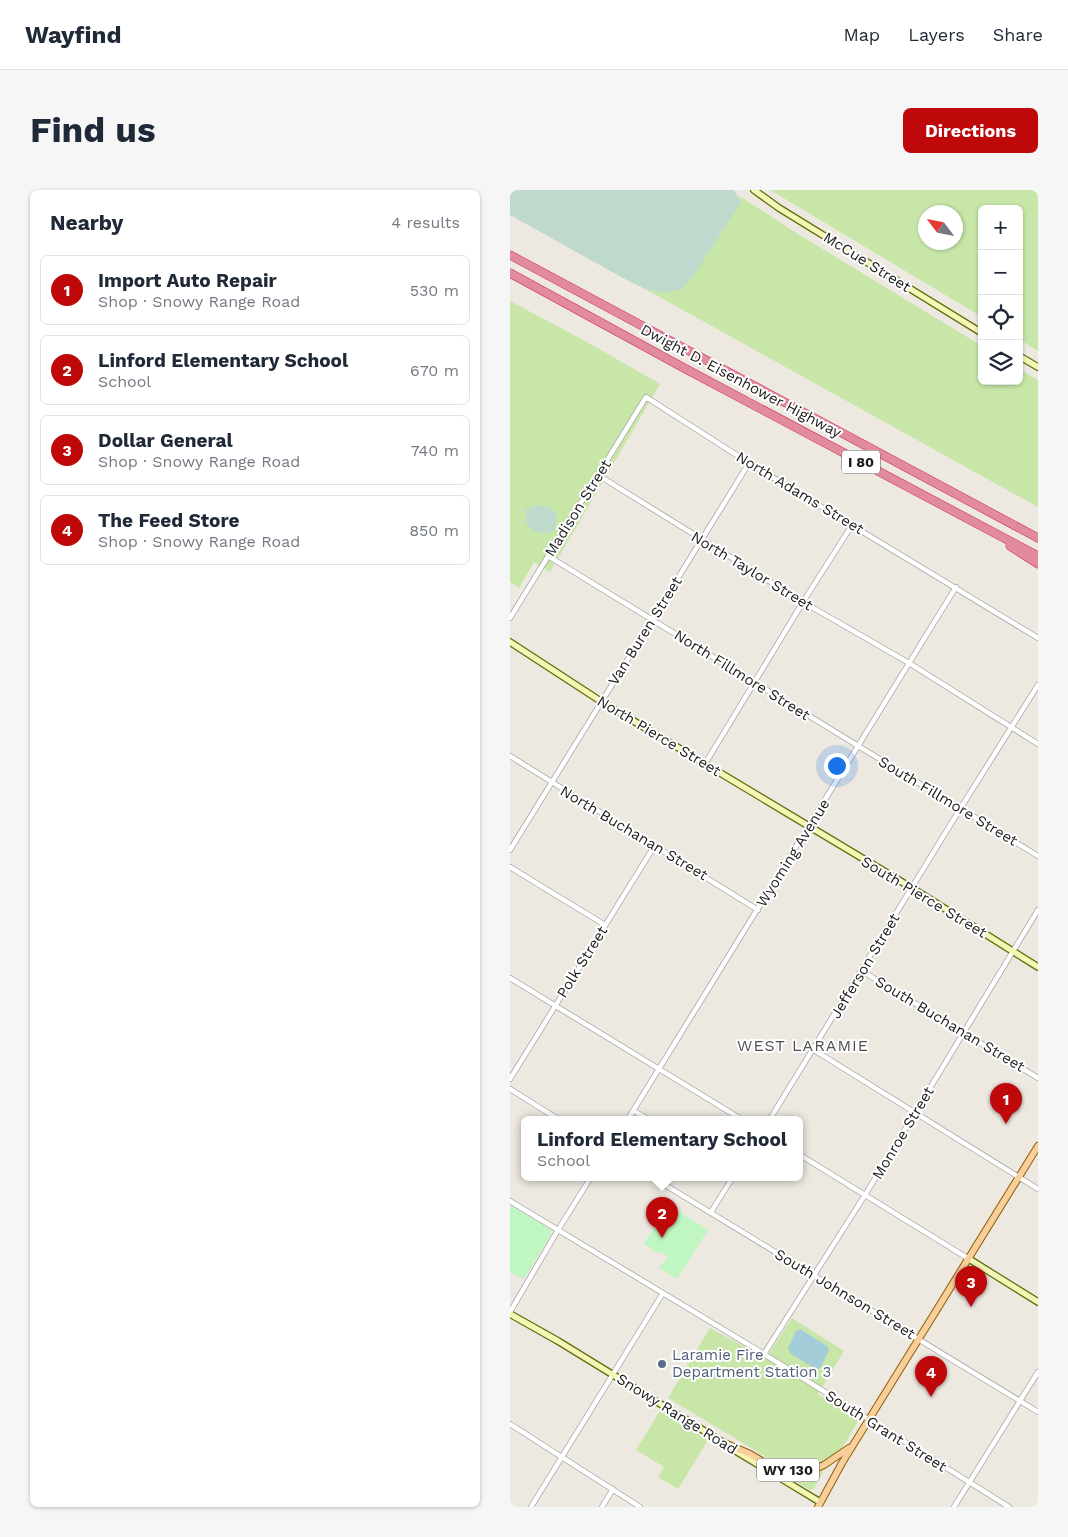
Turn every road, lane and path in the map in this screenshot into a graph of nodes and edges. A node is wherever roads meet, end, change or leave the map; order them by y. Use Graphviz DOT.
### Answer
graph roads {
  1 [pos="754,190"];
  2 [pos="510,256"];
  3 [pos="510,273"];
  4 [pos="978,331"];
  5 [pos="1023,358"];
  6 [pos="1038,367"];
  7 [pos="646,397"];
  8 [pos="749,462"];
  9 [pos="598,475"];
  10 [pos="936,483"];
  11 [pos="953,510"];
  12 [pos="852,524"];
  13 [pos="1038,532"];
  14 [pos="1038,538"];
  15 [pos="701,540"];
  16 [pos="548,556"];
  17 [pos="1038,556"];
  18 [pos="1038,564"];
  19 [pos="956,587"];
  20 [pos="803,602"];
  21 [pos="510,618"];
  22 [pos="652,620"];
  23 [pos="1038,638"];
  24 [pos="510,642"];
  25 [pos="909,663"];
  26 [pos="755,683"];
  27 [pos="1038,685"];
  28 [pos="602,702"];
  29 [pos="1012,728"];
  30 [pos="1038,744"];
  31 [pos="858,746"];
  32 [pos="510,756"];
  33 [pos="705,764"];
  34 [pos="552,783"];
  35 [pos="960,809"];
  36 [pos="809,828"];
  37 [pos="655,845"];
  38 [pos="510,850"];
  39 [pos="1038,856"];
  40 [pos="510,867"];
  41 [pos="912,888"];
  42 [pos="758,910"];
  43 [pos="1038,910"];
  44 [pos="605,925"];
  45 [pos="1013,952"];
  46 [pos="1038,967"];
  47 [pos="862,970"];
  48 [pos="510,978"];
  49 [pos="555,1006"];
  50 [pos="964,1032"];
  51 [pos="814,1050"];
  52 [pos="661,1069"];
  53 [pos="1038,1078"];
  54 [pos="510,1079"];
  55 [pos="510,1089"];
  56 [pos="634,1111"];
  57 [pos="915,1113"];
  58 [pos="553,1116"];
  59 [pos="630,1116"];
  60 [pos="643,1116"];
  61 [pos="736,1116"];
  62 [pos="772,1116"];
  63 [pos="1038,1146"];
  64 [pos="803,1157"];
  65 [pos="1019,1178"];
  66 [pos="589,1181"];
  67 [pos="659,1181"];
  68 [pos="730,1181"];
  69 [pos="1038,1189"];
  70 [pos="865,1195"];
  71 [pos="510,1201"];
  72 [pos="711,1212"];
  73 [pos="558,1230"];
  74 [pos="968,1259"];
  75 [pos="814,1276"];
  76 [pos="662,1293"];
  77 [pos="1038,1302"];
  78 [pos="510,1313"];
  79 [pos="918,1340"];
  80 [pos="764,1354"];
  81 [pos="1038,1372"];
  82 [pos="612,1374"];
  83 [pos="1020,1401"];
  84 [pos="1038,1412"];
  85 [pos="868,1421"];
  86 [pos="510,1424"];
  87 [pos="722,1442"];
  88 [pos="852,1445"];
  89 [pos="563,1457"];
  90 [pos="969,1482"];
  91 [pos="613,1489"];
  92 [pos="819,1505"];
  93 [pos="531,1507"];
  94 [pos="602,1507"];
  95 [pos="640,1507"];
  96 [pos="827,1507"];
  97 [pos="954,1507"];
  98 [pos="1008,1507"];
  1 -- 4 [label="main road, McCue Street"];
  2 -- 10 [label="highway, Dwight D. Eisenhower Highway / I 80"];
  3 -- 11 [label="highway, Dwight D. Eisenhower Highway / I 80"];
  5 -- 6 [label="main road"];
  7 -- 8 [label="street, North Adams Street"];
  7 -- 9 [label="street, Madison Street"];
  8 -- 12 [label="street, North Adams Street"];
  8 -- 15 [label="street, Van Buren Street"];
  9 -- 15 [label="street, North Taylor Street"];
  9 -- 16 [label="street, Madison Street"];
  10 -- 13 [label="highway"];
  10 -- 14 [label="highway, Dwight D. Eisenhower Highway / I 80"];
  11 -- 17 [label="highway, Dwight D. Eisenhower Highway / I 80"];
  11 -- 18 [label="highway"];
  12 -- 19 [label="street, North Adams Street"];
  12 -- 20 [label="street"];
  15 -- 20 [label="street, North Taylor Street"];
  15 -- 22 [label="street, Van Buren Street"];
  16 -- 21 [label="street, Madison Street"];
  16 -- 22 [label="street, North Fillmore Street"];
  19 -- 23 [label="street, North Adams Street"];
  19 -- 25 [label="street, Wyoming Avenue"];
  20 -- 25 [label="street, North Taylor Street"];
  20 -- 26 [label="street"];
  22 -- 26 [label="street, North Fillmore Street"];
  22 -- 28 [label="street, Van Buren Street"];
  24 -- 28 [label="main road, North Pierce Street"];
  25 -- 29 [label="street, North Taylor Street"];
  25 -- 31 [label="street, Wyoming Avenue"];
  26 -- 31 [label="street, North Fillmore Street"];
  26 -- 33 [label="street"];
  27 -- 29 [label="street, Jefferson Street"];
  28 -- 33 [label="main road, North Pierce Street"];
  28 -- 34 [label="street, Van Buren Street"];
  29 -- 30 [label="street, North Taylor Street"];
  29 -- 35 [label="street, Jefferson Street"];
  31 -- 35 [label="street, South Fillmore Street"];
  31 -- 36 [label="street, Wyoming Avenue"];
  32 -- 34 [label="street, North Buchanan Street"];
  33 -- 36 [label="main road, North Pierce Street"];
  34 -- 37 [label="street, North Buchanan Street"];
  34 -- 38 [label="street, Van Buren Street"];
  35 -- 39 [label="street, South Fillmore Street"];
  35 -- 41 [label="street, Jefferson Street"];
  36 -- 41 [label="main road, South Pierce Street"];
  36 -- 42 [label="street, Wyoming Avenue"];
  37 -- 42 [label="street, North Buchanan Street"];
  37 -- 44 [label="street, Polk Street"];
  40 -- 44 [label="street"];
  41 -- 45 [label="main road, South Pierce Street"];
  41 -- 47 [label="street, Jefferson Street"];
  42 -- 52 [label="street, Wyoming Avenue"];
  43 -- 45 [label="street, Monroe Street"];
  44 -- 49 [label="street, Polk Street"];
  45 -- 46 [label="main road, South Pierce Street"];
  45 -- 50 [label="street, Monroe Street"];
  47 -- 50 [label="street, South Buchanan Street"];
  47 -- 51 [label="street, Jefferson Street"];
  48 -- 49 [label="street"];
  49 -- 52 [label="street"];
  49 -- 54 [label="street, Polk Street"];
  50 -- 53 [label="street, South Buchanan Street"];
  50 -- 57 [label="street, Monroe Street"];
  51 -- 57 [label="street"];
  51 -- 62 [label="street, Jefferson Street"];
  52 -- 56 [label="street, Wyoming Avenue"];
  52 -- 61 [label="street"];
  55 -- 58 [label="street"];
  56 -- 59 [label="street, Wyoming Avenue"];
  56 -- 60 [label="street"];
  57 -- 65 [label="street"];
  57 -- 70 [label="street, Monroe Street"];
  63 -- 65 [label="main road, WY 130"];
  64 -- 70 [label="street"];
  65 -- 69 [label="street"];
  65 -- 74 [label="main road, WY 130"];
  66 -- 73 [label="street"];
  67 -- 72 [label="street, South Johnson Street"];
  68 -- 72 [label="street"];
  70 -- 74 [label="street"];
  70 -- 75 [label="street, Monroe Street"];
  71 -- 73 [label="street, South Grant Street"];
  72 -- 75 [label="street, South Johnson Street"];
  73 -- 76 [label="street, South Grant Street"];
  73 -- 78 [label="street"];
  74 -- 77 [label="main road"];
  74 -- 79 [label="main road, WY 130"];
  75 -- 79 [label="street, South Johnson Street"];
  75 -- 80 [label="street, Monroe Street"];
  76 -- 80 [label="street, South Grant Street"];
  76 -- 82 [label="street"];
  78 -- 82 [label="main road, Snowy Range Road / WY 130"];
  79 -- 83 [label="street, South Johnson Street"];
  79 -- 85 [label="main road, WY 130"];
  80 -- 85 [label="street, South Grant Street"];
  81 -- 83 [label="street"];
  82 -- 87 [label="main road, Snowy Range Road / WY 130"];
  82 -- 89 [label="street"];
  83 -- 84 [label="street, South Johnson Street"];
  83 -- 90 [label="street"];
  85 -- 88 [label="main road, WY 130"];
  85 -- 90 [label="street, South Grant Street"];
  86 -- 89 [label="street"];
  87 -- 88 [label="main road, WY 130"];
  87 -- 92 [label="main road, Snowy Range Road / WY 130"];
  88 -- 92 [label="main road, WY 130"];
  89 -- 91 [label="street"];
  89 -- 93 [label="street"];
  90 -- 97 [label="street"];
  90 -- 98 [label="street, South Grant Street"];
  91 -- 94 [label="street"];
  91 -- 95 [label="street"];
  92 -- 96 [label="street"];
}
